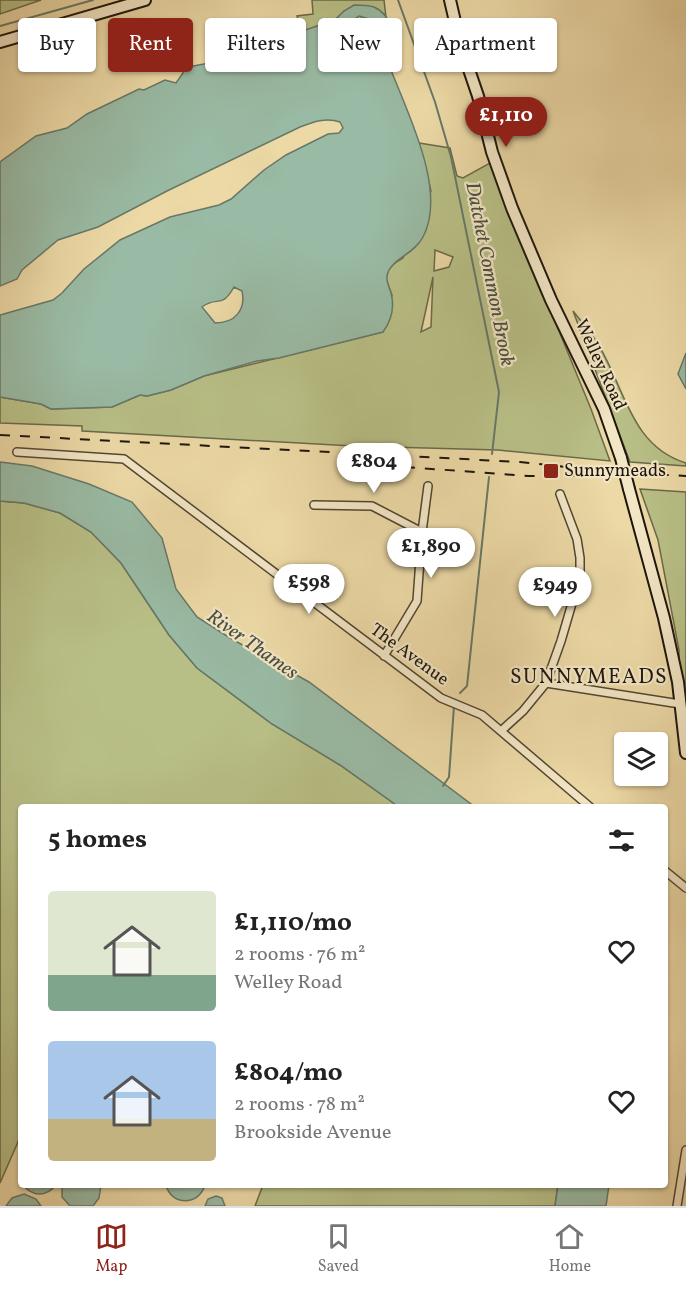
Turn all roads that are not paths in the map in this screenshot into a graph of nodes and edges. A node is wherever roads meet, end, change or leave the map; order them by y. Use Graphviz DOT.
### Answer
graph roads {
  1 [pos="145,0"];
  2 [pos="450,0"];
  3 [pos="0,42"];
  4 [pos="17,452"];
  5 [pos="429,486"];
  6 [pos="560,494"];
  7 [pos="314,505"];
  8 [pos="422,532"];
  9 [pos="384,656"];
  10 [pos="546,683"];
  11 [pos="680,704"];
  12 [pos="501,731"];
  13 [pos="686,753"];
  14 [pos="586,804"];
  15 [pos="668,873"];
  16 [pos="686,888"];
  17 [pos="686,1150"];
  18 [pos="677,1206"];
  1 -- 3 [label="main road"];
  2 -- 11 [label="main road, Welley Road, bridge"];
  4 -- 9 [label="street, The Avenue"];
  5 -- 8 [label="street"];
  6 -- 10 [label="street"];
  7 -- 8 [label="street"];
  8 -- 9 [label="street"];
  9 -- 12 [label="street, The Avenue"];
  10 -- 11 [label="street"];
  10 -- 12 [label="street"];
  11 -- 13 [label="main road, Welley Road"];
  12 -- 14 [label="street, The Avenue"];
  15 -- 16 [label="street"];
  17 -- 18 [label="street"];
}
